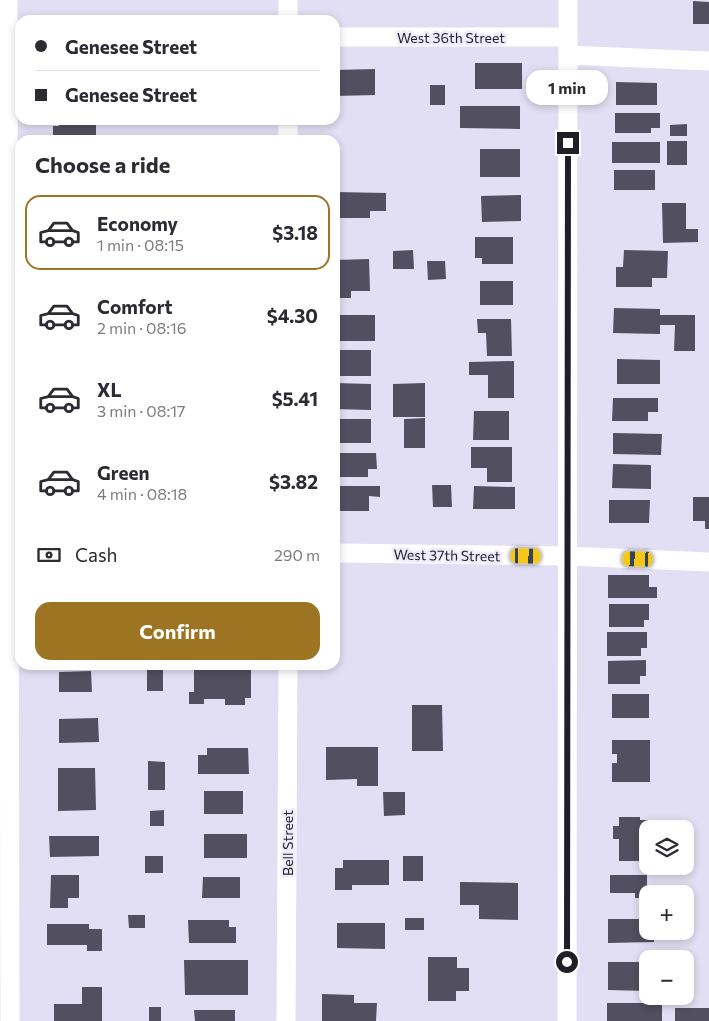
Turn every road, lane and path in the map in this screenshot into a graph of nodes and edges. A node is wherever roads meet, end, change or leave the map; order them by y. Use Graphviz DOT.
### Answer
graph roads {
  1 [pos="8,0"];
  2 [pos="288,0"];
  3 [pos="568,0"];
  4 [pos="288,15"];
  5 [pos="14,34"];
  6 [pos="340,38"];
  7 [pos="568,46"];
  8 [pos="709,61"];
  9 [pos="5,141"];
  10 [pos="9,550"];
  11 [pos="340,553"];
  12 [pos="567,556"];
  13 [pos="709,562"];
  14 [pos="288,670"];
  15 [pos="10,1021"];
  16 [pos="286,1021"];
  17 [pos="567,1021"];
  1 -- 5 [label="street"];
  2 -- 4 [label="street"];
  3 -- 7 [label="street"];
  5 -- 9 [label="street"];
  6 -- 7 [label="street, West 36th Street"];
  7 -- 8 [label="street, West 36th Street"];
  7 -- 12 [label="street"];
  9 -- 10 [label="street"];
  10 -- 15 [label="street"];
  11 -- 12 [label="street, West 37th Street"];
  12 -- 13 [label="street, West 37th Street"];
  12 -- 17 [label="street"];
  14 -- 16 [label="street, Bell Street"];
}
